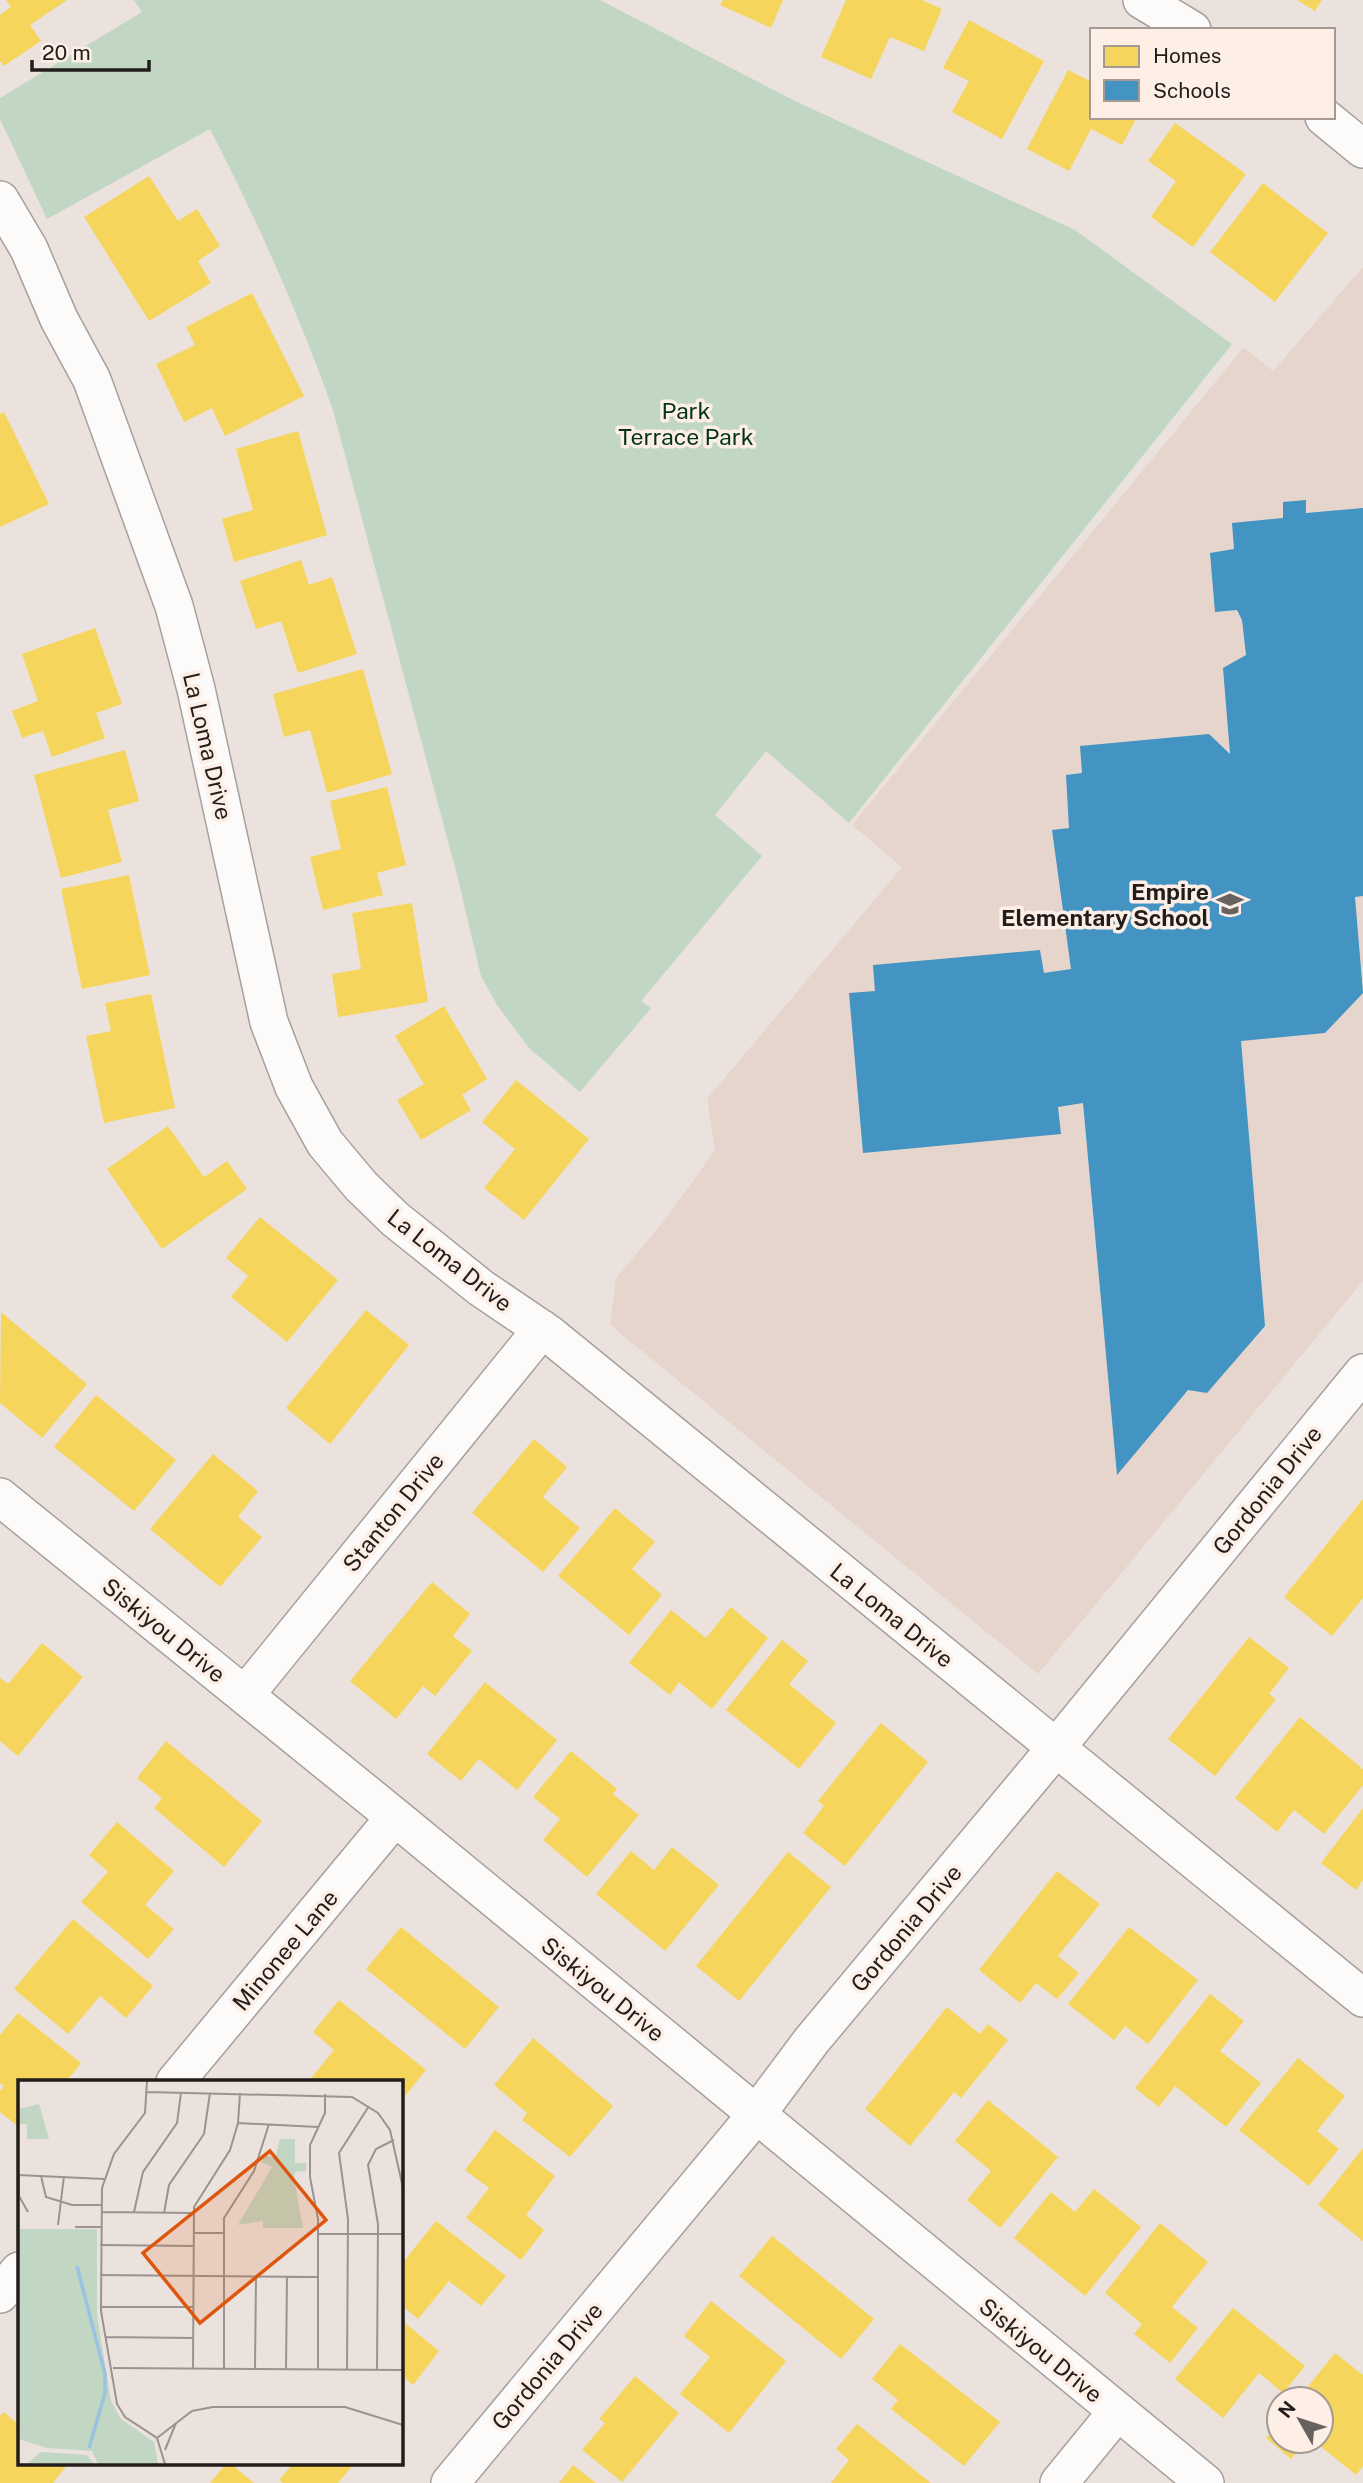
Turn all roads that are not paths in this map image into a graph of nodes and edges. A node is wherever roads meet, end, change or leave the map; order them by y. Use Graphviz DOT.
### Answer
graph roads {
  1 [pos="1142,0"];
  2 [pos="1189,28"];
  3 [pos="1326,119"];
  4 [pos="1363,149"];
  5 [pos="0,200"];
  6 [pos="541,1329"];
  7 [pos="1361,1379"];
  8 [pos="0,1498"];
  9 [pos="245,1695"];
  10 [pos="1055,1749"];
  11 [pos="395,1817"];
  12 [pos="1363,1998"];
  13 [pos="177,2080"];
  14 [pos="756,2115"];
  15 [pos="18,2272"];
  16 [pos="0,2294"];
  17 [pos="1117,2412"];
  18 [pos="450,2483"];
  19 [pos="1059,2483"];
  20 [pos="1205,2483"];
  1 -- 2 [label="street"];
  3 -- 4 [label="street"];
  5 -- 6 [label="street, La Loma Drive"];
  6 -- 9 [label="street, Stanton Drive"];
  6 -- 10 [label="street, La Loma Drive"];
  7 -- 10 [label="street, Gordonia Drive"];
  8 -- 9 [label="street, Siskiyou Drive"];
  9 -- 11 [label="street, Siskiyou Drive"];
  10 -- 12 [label="street, La Loma Drive"];
  10 -- 14 [label="street, Gordonia Drive"];
  11 -- 13 [label="street, Minonee Lane"];
  11 -- 14 [label="street, Siskiyou Drive"];
  14 -- 17 [label="street, Siskiyou Drive"];
  14 -- 18 [label="street, Gordonia Drive"];
  15 -- 16 [label="street"];
  17 -- 19 [label="street"];
  17 -- 20 [label="street, Siskiyou Drive"];
}
